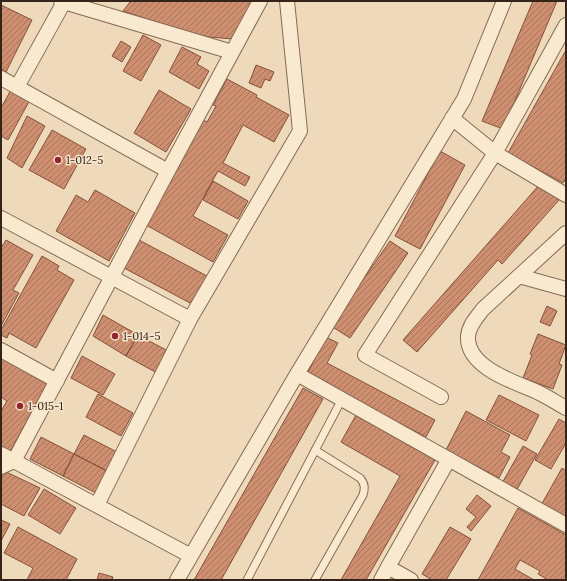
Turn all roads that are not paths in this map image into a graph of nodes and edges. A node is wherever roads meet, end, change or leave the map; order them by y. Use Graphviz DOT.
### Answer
graph roads {
  1 [pos="65,1"];
  2 [pos="260,1"];
  3 [pos="287,1"];
  4 [pos="504,1"];
  5 [pos="566,25"];
  6 [pos="232,52"];
  7 [pos="1,78"];
  8 [pos="17,87"];
  9 [pos="452,118"];
  10 [pos="495,153"];
  11 [pos="168,171"];
  12 [pos="566,195"];
  13 [pos="1,218"];
  14 [pos="566,233"];
  15 [pos="519,276"];
  16 [pos="112,277"];
  17 [pos="566,289"];
  18 [pos="190,319"];
  19 [pos="1,350"];
  20 [pos="297,374"];
  21 [pos="57,381"];
  22 [pos="441,397"];
  23 [pos="342,399"];
  24 [pos="566,408"];
  25 [pos="315,450"];
  26 [pos="1,454"];
  27 [pos="449,459"];
  28 [pos="14,461"];
  29 [pos="1,467"];
  30 [pos="97,505"];
  31 [pos="566,525"];
  32 [pos="191,556"];
  33 [pos="388,566"];
  34 [pos="177,580"];
  35 [pos="247,580"];
  36 [pos="314,580"];
  37 [pos="381,580"];
  38 [pos="412,580"];
  1 -- 6 [label="street"];
  1 -- 8 [label="street"];
  2 -- 6 [label="street"];
  3 -- 18 [label="street"];
  4 -- 9 [label="street"];
  5 -- 10 [label="street"];
  6 -- 11 [label="street"];
  7 -- 8 [label="street"];
  8 -- 11 [label="street"];
  9 -- 10 [label="street"];
  9 -- 20 [label="street"];
  10 -- 12 [label="street"];
  10 -- 22 [label="street"];
  11 -- 16 [label="street"];
  13 -- 16 [label="street"];
  14 -- 15 [label="street"];
  15 -- 17 [label="street"];
  15 -- 24 [label="street"];
  16 -- 18 [label="street"];
  16 -- 21 [label="street"];
  18 -- 30 [label="street"];
  19 -- 21 [label="street"];
  20 -- 23 [label="street"];
  20 -- 32 [label="street"];
  21 -- 28 [label="street"];
  23 -- 25 [label="lane"];
  23 -- 27 [label="street"];
  25 -- 35 [label="lane"];
  25 -- 36 [label="lane"];
  26 -- 28 [label="street"];
  27 -- 31 [label="street"];
  27 -- 33 [label="street"];
  28 -- 29 [label="street"];
  28 -- 30 [label="street"];
  30 -- 32 [label="street"];
  32 -- 34 [label="street"];
  33 -- 37 [label="street"];
  33 -- 38 [label="street"];
}
